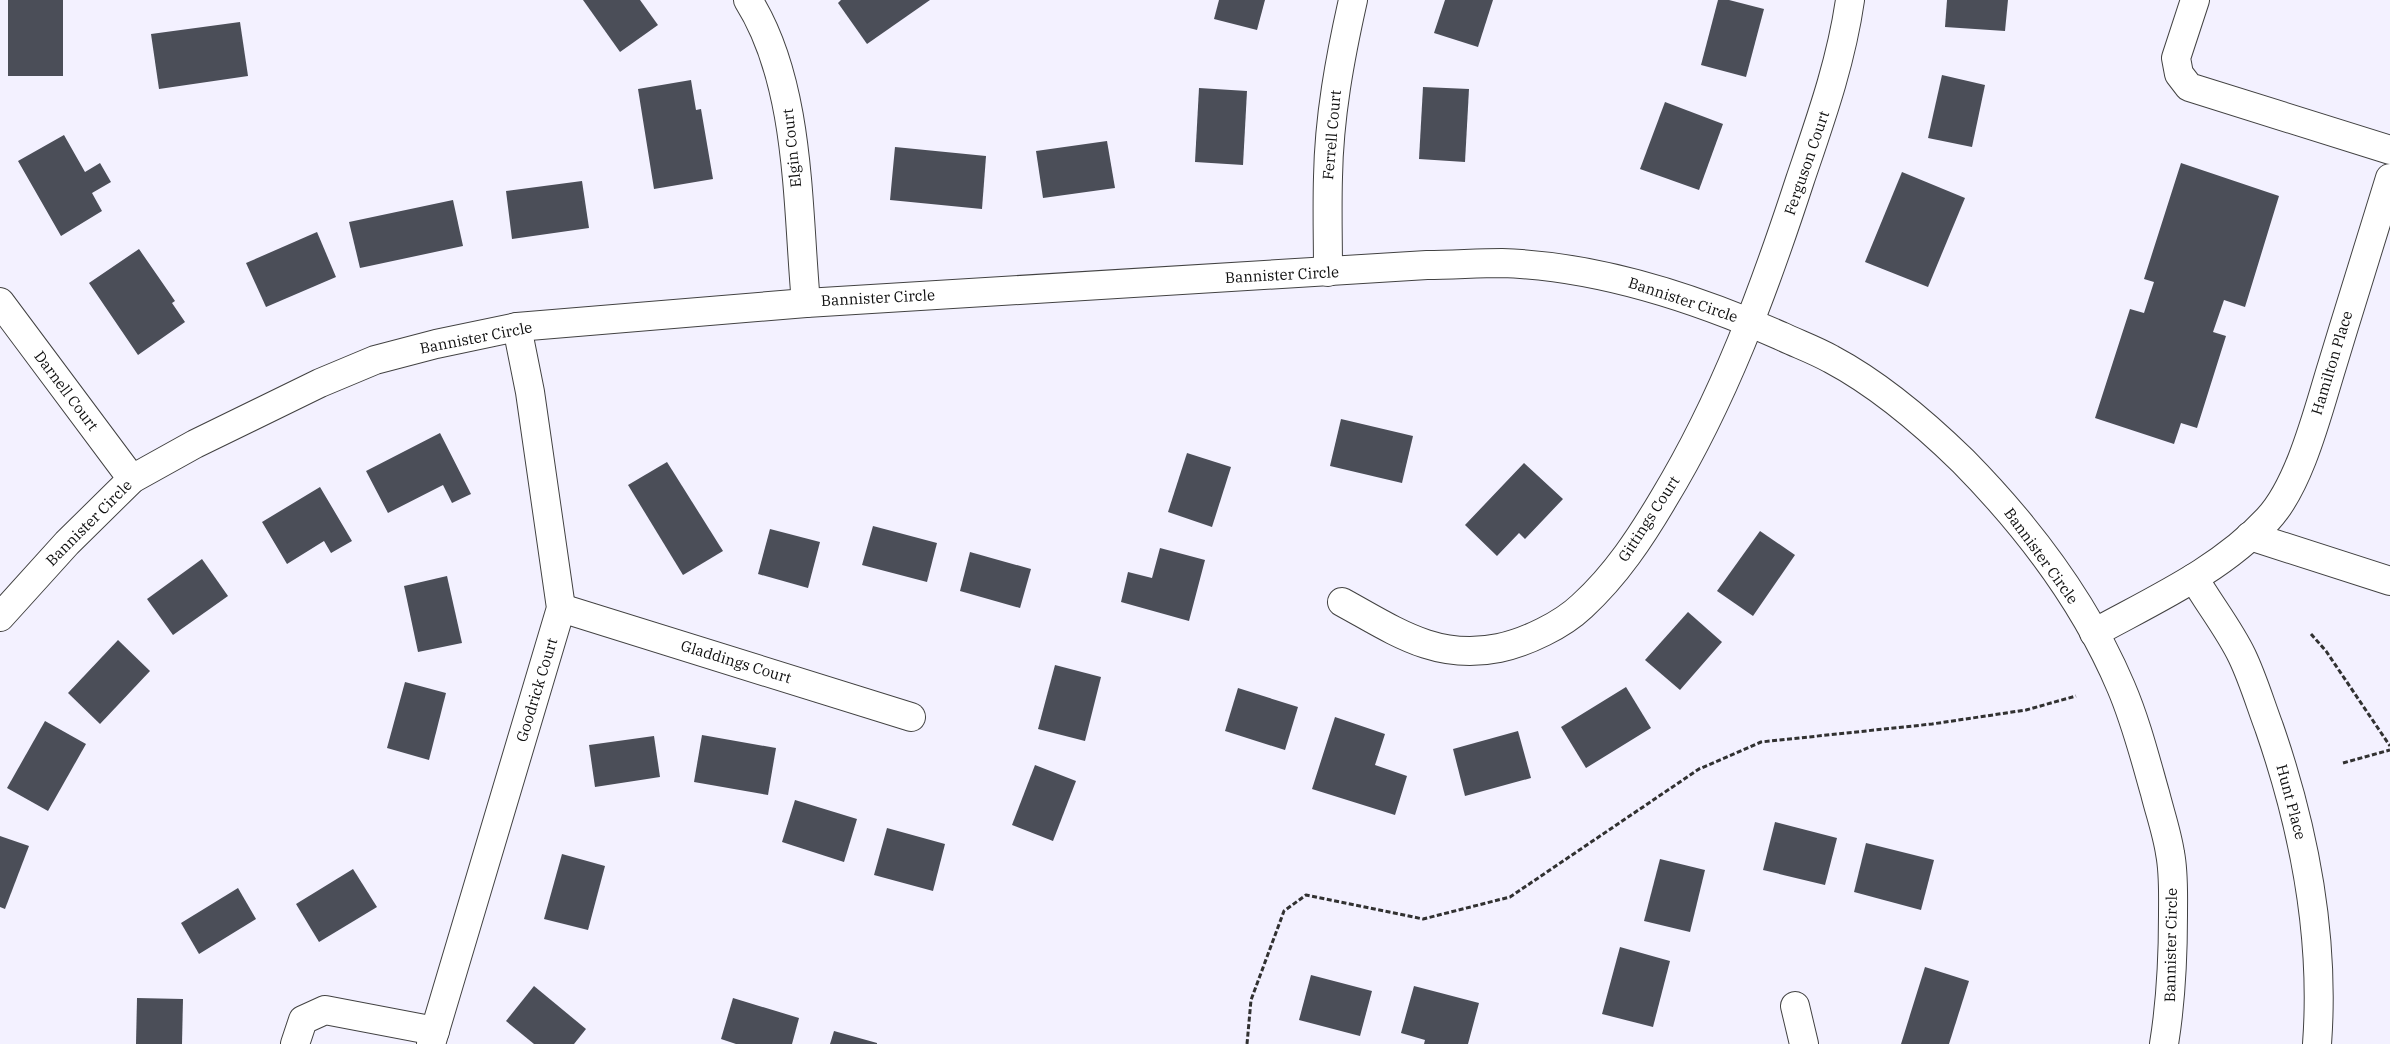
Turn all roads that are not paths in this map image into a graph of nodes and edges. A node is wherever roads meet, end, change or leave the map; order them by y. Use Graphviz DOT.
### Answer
graph roads {
  1 [pos="748,0"];
  2 [pos="1353,0"];
  3 [pos="1850,0"];
  4 [pos="2195,0"];
  5 [pos="2390,150"];
  6 [pos="2390,178"];
  7 [pos="1328,272"];
  8 [pos="0,302"];
  9 [pos="806,303"];
  10 [pos="1749,322"];
  11 [pos="517,327"];
  12 [pos="132,479"];
  13 [pos="2250,536"];
  14 [pos="2194,578"];
  15 [pos="2390,581"];
  16 [pos="1342,602"];
  17 [pos="561,608"];
  18 [pos="0,617"];
  19 [pos="2094,633"];
  20 [pos="911,717"];
  21 [pos="1795,1006"];
  22 [pos="433,1037"];
  23 [pos="294,1044"];
  24 [pos="1804,1044"];
  25 [pos="2164,1044"];
  26 [pos="2317,1044"];
  1 -- 9 [label="street, Elgin Court"];
  2 -- 7 [label="street, Ferrell Court"];
  3 -- 10 [label="street, Ferguson Court"];
  4 -- 5 [label="street"];
  6 -- 13 [label="street, Hamilton Place"];
  7 -- 9 [label="street, Bannister Circle"];
  7 -- 10 [label="street, Bannister Circle"];
  8 -- 12 [label="street, Darnell Court"];
  9 -- 11 [label="street, Bannister Circle"];
  10 -- 16 [label="street, Gittings Court"];
  10 -- 19 [label="street, Bannister Circle"];
  11 -- 12 [label="street, Bannister Circle"];
  11 -- 17 [label="street, Goodrick Court"];
  12 -- 18 [label="street, Bannister Circle"];
  13 -- 14 [label="street, Hamilton Place"];
  13 -- 15 [label="street"];
  14 -- 19 [label="street, Hamilton Place"];
  14 -- 26 [label="street, Hunt Place"];
  17 -- 20 [label="street, Gladdings Court"];
  17 -- 22 [label="street, Goodrick Court"];
  19 -- 25 [label="street, Bannister Circle"];
  21 -- 24 [label="street"];
  22 -- 23 [label="street"];
}
